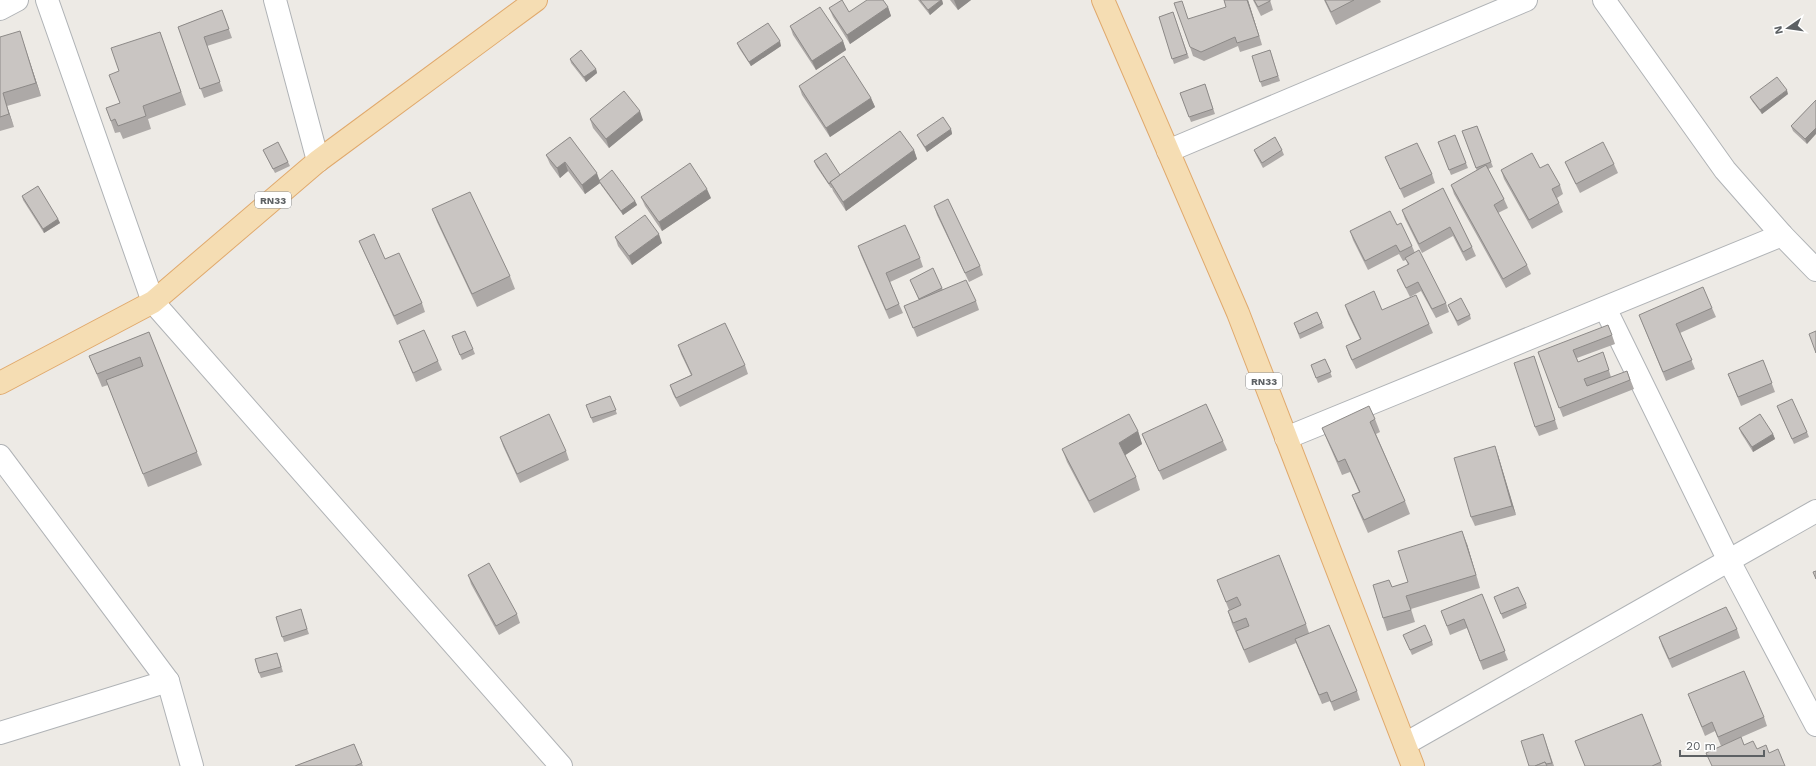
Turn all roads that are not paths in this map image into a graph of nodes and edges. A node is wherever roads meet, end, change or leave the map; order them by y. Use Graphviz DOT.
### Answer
graph roads {
  1 [pos="17,0"];
  2 [pos="47,0"];
  3 [pos="275,0"];
  4 [pos="536,0"];
  5 [pos="1103,0"];
  6 [pos="1526,0"];
  7 [pos="1604,0"];
  8 [pos="515,7"];
  9 [pos="0,9"];
  10 [pos="1168,151"];
  11 [pos="318,161"];
  12 [pos="1782,235"];
  13 [pos="1816,270"];
  14 [pos="153,302"];
  15 [pos="1606,308"];
  16 [pos="0,383"];
  17 [pos="1286,438"];
  18 [pos="0,456"];
  19 [pos="1816,511"];
  20 [pos="1729,561"];
  21 [pos="168,681"];
  22 [pos="1816,725"];
  23 [pos="0,733"];
  24 [pos="1405,744"];
  25 [pos="192,766"];
  26 [pos="561,766"];
  27 [pos="1414,766"];
  1 -- 9 [label="street"];
  2 -- 14 [label="street"];
  3 -- 11 [label="street"];
  4 -- 8 [label="main road, RN33"];
  5 -- 10 [label="main road, RN33"];
  6 -- 10 [label="street"];
  7 -- 12 [label="street"];
  8 -- 11 [label="main road, RN33"];
  10 -- 17 [label="main road, RN33"];
  11 -- 14 [label="main road, RN33"];
  12 -- 13 [label="street"];
  12 -- 15 [label="street"];
  14 -- 16 [label="main road, RN33"];
  14 -- 26 [label="street"];
  15 -- 17 [label="street"];
  15 -- 20 [label="street"];
  17 -- 24 [label="main road, RN33"];
  18 -- 21 [label="street"];
  19 -- 20 [label="street"];
  20 -- 22 [label="street"];
  20 -- 24 [label="street"];
  21 -- 23 [label="street"];
  21 -- 25 [label="street"];
  24 -- 27 [label="main road, RN33"];
}
